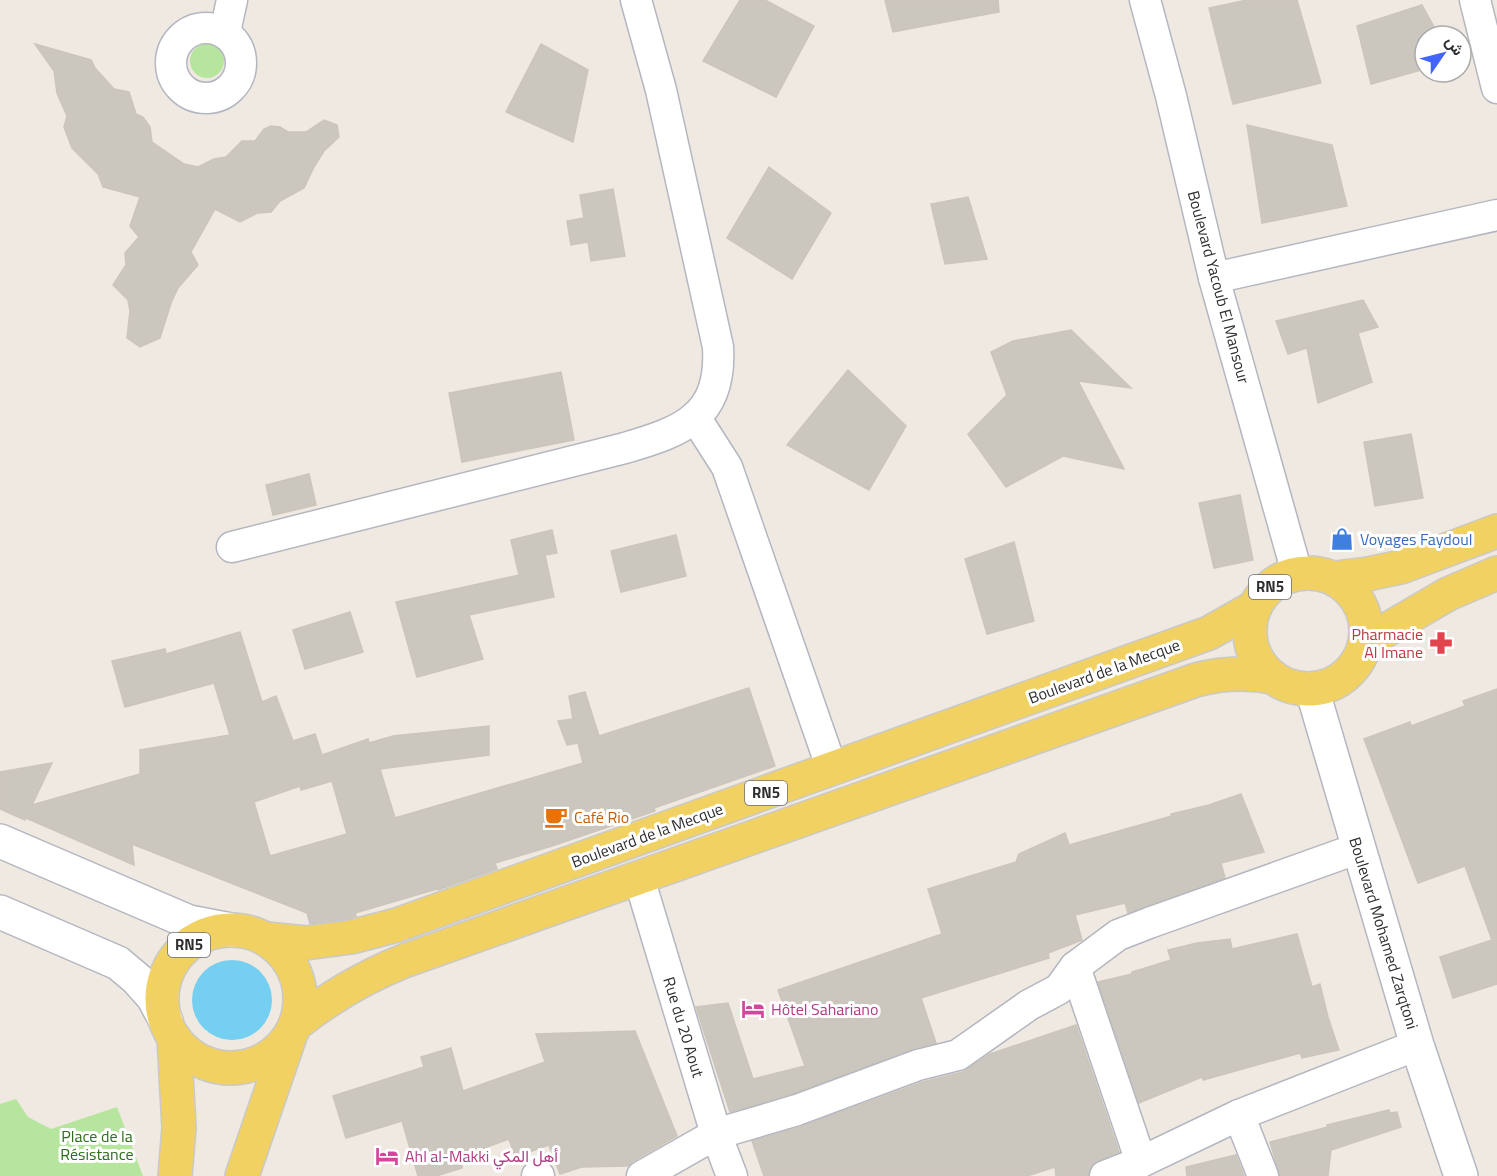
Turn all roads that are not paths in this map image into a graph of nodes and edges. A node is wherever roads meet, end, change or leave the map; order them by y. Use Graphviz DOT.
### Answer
graph roads {
  1 [pos="232,0"];
  2 [pos="636,0"];
  3 [pos="1145,0"];
  4 [pos="1475,0"];
  5 [pos="225,32"];
  6 [pos="1491,37"];
  7 [pos="1497,88"];
  8 [pos="1497,215"];
  9 [pos="1214,278"];
  10 [pos="695,417"];
  11 [pos="1497,531"];
  12 [pos="232,547"];
  13 [pos="1297,573"];
  14 [pos="1497,573"];
  15 [pos="1335,578"];
  16 [pos="1255,607"];
  17 [pos="1366,642"];
  18 [pos="1273,677"];
  19 [pos="1312,689"];
  20 [pos="832,769"];
  21 [pos="0,841"];
  22 [pos="1359,848"];
  23 [pos="639,878"];
  24 [pos="0,912"];
  25 [pos="231,930"];
  26 [pos="267,939"];
  27 [pos="1076,967"];
  28 [pos="170,1029"];
  29 [pos="293,1030"];
  30 [pos="1417,1045"];
  31 [pos="1239,1114"];
  32 [pos="716,1134"];
  33 [pos="1120,1172"];
  34 [pos="244,1174"];
  35 [pos="175,1176"];
  36 [pos="642,1176"];
  37 [pos="732,1176"];
  38 [pos="1263,1176"];
  39 [pos="1461,1176"];
  1 -- 5 [label="street"];
  2 -- 10 [label="street"];
  3 -- 9 [label="street, Boulevard Yacoub El Mansour"];
  4 -- 6 [label="street"];
  6 -- 7 [label="street"];
  8 -- 9 [label="street"];
  9 -- 13 [label="street, Boulevard Yacoub El Mansour"];
  10 -- 12 [label="street"];
  10 -- 20 [label="street"];
  11 -- 15 [label="main road, RN5"];
  13 -- 15 [label="main road, RN5"];
  13 -- 16 [label="main road, RN5"];
  14 -- 17 [label="main road"];
  15 -- 17 [label="main road"];
  16 -- 18 [label="main road, RN5"];
  16 -- 20 [label="main road, Boulevard de la Mecque / RN5"];
  17 -- 19 [label="main road"];
  18 -- 19 [label="main road, RN5"];
  18 -- 23 [label="main road, RN5"];
  19 -- 22 [label="street, Boulevard Mohamed Zarqtoni"];
  20 -- 26 [label="main road, Boulevard de la Mecque / RN5"];
  21 -- 25 [label="street"];
  22 -- 27 [label="street"];
  22 -- 30 [label="street, Boulevard Mohamed Zarqtoni"];
  23 -- 29 [label="main road, RN5"];
  23 -- 32 [label="street, Rue du 20 Aout"];
  24 -- 28 [label="street"];
  25 -- 26 [label="main road, RN5"];
  25 -- 28 [label="main road, RN5"];
  26 -- 29 [label="main road, RN5"];
  27 -- 32 [label="street"];
  27 -- 33 [label="street"];
  28 -- 29 [label="main road, RN5"];
  28 -- 35 [label="main road, RN5"];
  29 -- 34 [label="main road, RN5"];
  30 -- 31 [label="street"];
  30 -- 39 [label="street, Boulevard Mohamed Zarqtoni"];
  31 -- 33 [label="street"];
  31 -- 38 [label="street"];
  32 -- 36 [label="street"];
  32 -- 37 [label="street, Rue du 20 Aout"];
}
